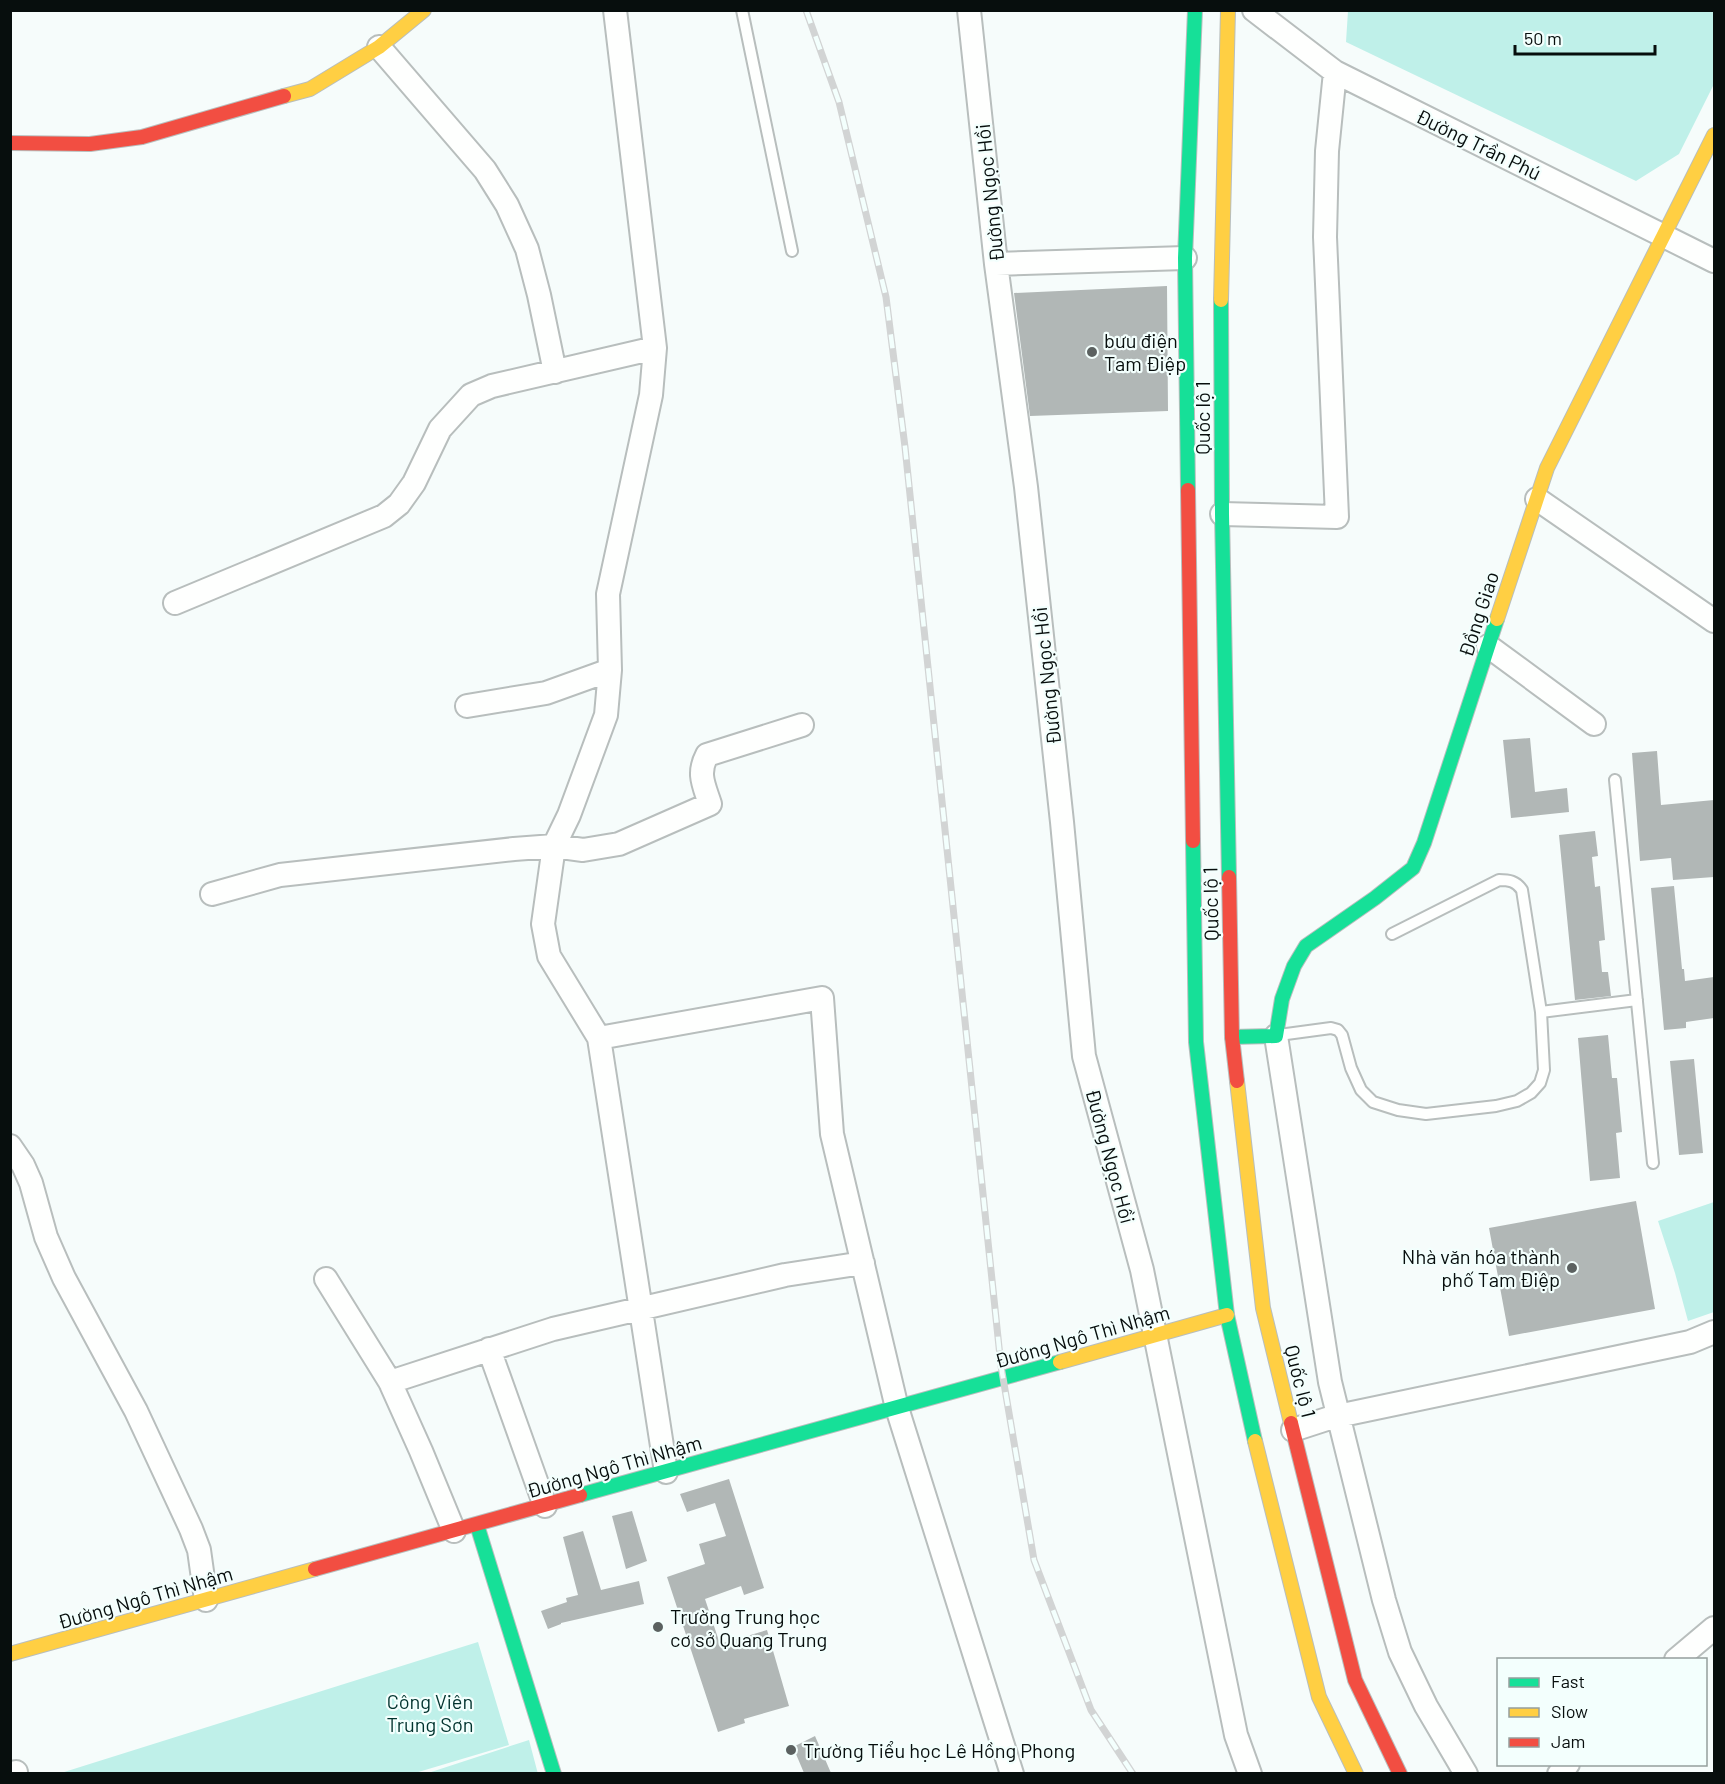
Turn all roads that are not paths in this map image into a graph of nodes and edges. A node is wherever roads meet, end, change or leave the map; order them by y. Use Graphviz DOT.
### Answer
graph roads {
  1 [pos="424,10"];
  2 [pos="615,10"];
  3 [pos="742,10"];
  4 [pos="969,10"];
  5 [pos="1195,10"];
  6 [pos="1227,10"];
  7 [pos="1254,10"];
  8 [pos="379,47"];
  9 [pos="1335,72"];
  10 [pos="1714,135"];
  11 [pos="10,143"];
  12 [pos="1664,236"];
  13 [pos="792,250"];
  14 [pos="1185,258"];
  15 [pos="1714,261"];
  16 [pos="996,264"];
  17 [pos="655,348"];
  18 [pos="555,372"];
  19 [pos="1537,499"];
  20 [pos="1222,514"];
  21 [pos="175,603"];
  22 [pos="1714,621"];
  23 [pos="1488,646"];
  24 [pos="610,670"];
  25 [pos="467,706"];
  26 [pos="1594,724"];
  27 [pos="802,725"];
  28 [pos="1616,780"];
  29 [pos="554,846"];
  30 [pos="212,894"];
  31 [pos="1392,934"];
  32 [pos="1637,1000"];
  33 [pos="1541,1012"];
  34 [pos="1276,1036"];
  35 [pos="1232,1037"];
  36 [pos="598,1038"];
  37 [pos="10,1146"];
  38 [pos="1653,1162"];
  39 [pos="862,1263"];
  40 [pos="326,1279"];
  41 [pos="640,1309"];
  42 [pos="1231,1314"];
  43 [pos="1714,1332"];
  44 [pos="1154,1335"];
  45 [pos="489,1349"];
  46 [pos="390,1382"];
  47 [pos="897,1408"];
  48 [pos="1339,1416"];
  49 [pos="1293,1430"];
  50 [pos="666,1472"];
  51 [pos="544,1506"];
  52 [pos="477,1525"];
  53 [pos="454,1531"];
  54 [pos="206,1600"];
  55 [pos="1714,1628"];
  56 [pos="10,1654"];
  57 [pos="1677,1658"];
  58 [pos="554,1773"];
  59 [pos="1012,1773"];
  60 [pos="1250,1773"];
  61 [pos="1356,1773"];
  62 [pos="1400,1773"];
  63 [pos="1466,1773"];
  1 -- 8 [label="main road"];
  2 -- 17 [label="street"];
  3 -- 13 [label="lane"];
  4 -- 16 [label="street, Đường Ngọc Hồi"];
  5 -- 14 [label="main road, Quốc lộ 1"];
  6 -- 20 [label="main road, Quốc lộ 1"];
  7 -- 9 [label="street, Đường Trần Phú"];
  8 -- 11 [label="main road"];
  8 -- 18 [label="street"];
  9 -- 12 [label="street, Đường Trần Phú"];
  9 -- 20 [label="street"];
  10 -- 12 [label="main road, Đồng Giao"];
  12 -- 15 [label="street, Đường Trần Phú"];
  12 -- 19 [label="main road, Đồng Giao"];
  14 -- 16 [label="street"];
  14 -- 42 [label="main road, Quốc lộ 1"];
  16 -- 44 [label="street, Đường Ngọc Hồi"];
  17 -- 18 [label="street"];
  17 -- 24 [label="street"];
  18 -- 21 [label="street"];
  19 -- 22 [label="street"];
  19 -- 23 [label="main road, Đồng Giao"];
  20 -- 35 [label="main road, Quốc lộ 1"];
  23 -- 26 [label="street"];
  23 -- 34 [label="main road, Đồng Giao"];
  24 -- 25 [label="street"];
  24 -- 29 [label="street"];
  27 -- 29 [label="street"];
  28 -- 32 [label="lane"];
  29 -- 30 [label="street"];
  29 -- 36 [label="street"];
  31 -- 33 [label="lane"];
  32 -- 33 [label="lane"];
  32 -- 38 [label="lane"];
  33 -- 34 [label="lane"];
  34 -- 35 [label="main road"];
  34 -- 48 [label="street"];
  35 -- 49 [label="main road, Quốc lộ 1"];
  36 -- 39 [label="street"];
  36 -- 41 [label="street"];
  37 -- 54 [label="street"];
  39 -- 41 [label="street"];
  39 -- 47 [label="street"];
  40 -- 46 [label="street"];
  41 -- 45 [label="street"];
  41 -- 50 [label="street"];
  42 -- 44 [label="main road, Đường Ngô Thì Nhậm"];
  42 -- 61 [label="main road, Quốc lộ 1"];
  43 -- 48 [label="street"];
  44 -- 47 [label="main road, Đường Ngô Thì Nhậm"];
  44 -- 60 [label="street, Đường Ngọc Hồi"];
  45 -- 46 [label="street"];
  45 -- 51 [label="street"];
  46 -- 53 [label="street"];
  47 -- 50 [label="main road, Đường Ngô Thì Nhậm"];
  47 -- 59 [label="street"];
  48 -- 49 [label="street"];
  48 -- 63 [label="street"];
  49 -- 62 [label="main road, Quốc lộ 1"];
  50 -- 51 [label="main road, Đường Ngô Thì Nhậm"];
  51 -- 52 [label="main road, Đường Ngô Thì Nhậm"];
  52 -- 53 [label="main road, Đường Ngô Thì Nhậm"];
  52 -- 58 [label="main road"];
  53 -- 54 [label="main road, Đường Ngô Thì Nhậm"];
  54 -- 56 [label="main road, Đường Ngô Thì Nhậm"];
  55 -- 57 [label="street"];
}
